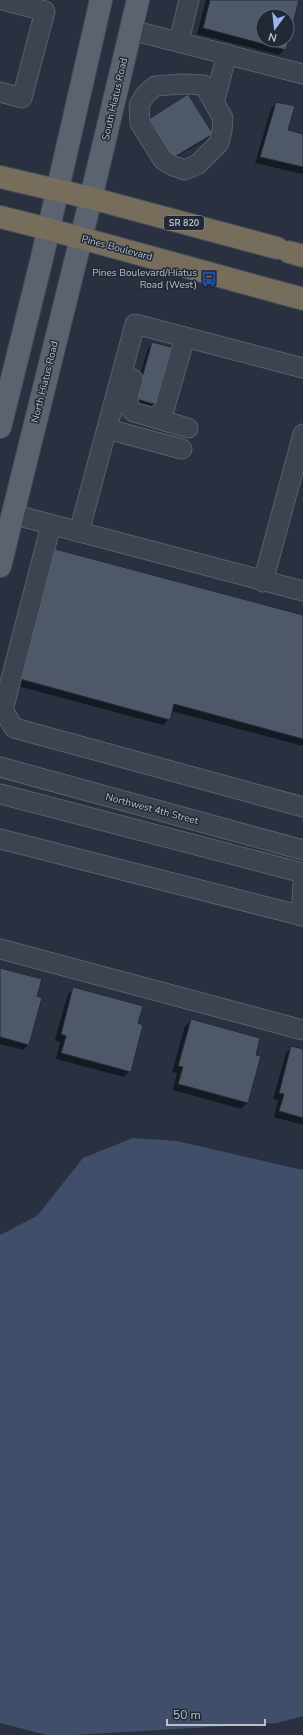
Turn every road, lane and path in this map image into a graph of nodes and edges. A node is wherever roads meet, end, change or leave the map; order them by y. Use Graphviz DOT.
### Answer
graph roads {
  1 [pos="2,0"];
  2 [pos="101,0"];
  3 [pos="138,0"];
  4 [pos="189,0"];
  5 [pos="131,30"];
  6 [pos="179,41"];
  7 [pos="227,54"];
  8 [pos="303,74"];
  9 [pos="0,92"];
  10 [pos="214,103"];
  11 [pos="0,177"];
  12 [pos="57,190"];
  13 [pos="91,198"];
  14 [pos="0,217"];
  15 [pos="48,229"];
  16 [pos="81,238"];
  17 [pos="290,252"];
  18 [pos="303,299"];
  19 [pos="141,326"];
  20 [pos="185,337"];
  21 [pos="303,368"];
  22 [pos="154,418"];
  23 [pos="0,427"];
  24 [pos="188,428"];
  25 [pos="107,429"];
  26 [pos="303,434"];
  27 [pos="182,449"];
  28 [pos="300,456"];
  29 [pos="12,514"];
  30 [pos="51,525"];
  31 [pos="79,532"];
  32 [pos="0,566"];
  33 [pos="263,582"];
  34 [pos="303,591"];
  35 [pos="0,767"];
  36 [pos="0,794"];
  37 [pos="303,807"];
  38 [pos="0,839"];
  39 [pos="303,850"];
  40 [pos="303,874"];
  41 [pos="303,884"];
  42 [pos="302,916"];
  43 [pos="0,949"];
  44 [pos="303,1030"];
  1 -- 9 [label="street"];
  2 -- 12 [label="main road"];
  3 -- 5 [label="main road, South Hiatus Road"];
  4 -- 6 [label="street"];
  5 -- 6 [label="street"];
  5 -- 13 [label="main road, South Hiatus Road"];
  6 -- 7 [label="street"];
  7 -- 8 [label="street"];
  7 -- 10 [label="street"];
  10 -- 10 [label="street"];
  11 -- 12 [label="highway, SR 820"];
  12 -- 13 [label="highway, SR 820"];
  12 -- 15 [label="main road"];
  13 -- 16 [label="main road, North Hiatus Road"];
  13 -- 17 [label="highway, SR 820"];
  14 -- 15 [label="highway, Pines Boulevard"];
  15 -- 16 [label="highway, Pines Boulevard"];
  15 -- 23 [label="main road"];
  16 -- 18 [label="highway, Pines Boulevard"];
  16 -- 29 [label="main road, North Hiatus Road"];
  19 -- 20 [label="street"];
  19 -- 22 [label="street"];
  19 -- 25 [label="street"];
  20 -- 21 [label="street"];
  20 -- 22 [label="street"];
  22 -- 24 [label="street"];
  25 -- 27 [label="street"];
  25 -- 31 [label="street"];
  26 -- 28 [label="street"];
  28 -- 33 [label="street"];
  29 -- 30 [label="street"];
  29 -- 32 [label="main road, North Hiatus Road"];
  30 -- 31 [label="street"];
  30 -- 37 [label="street"];
  31 -- 33 [label="street"];
  33 -- 34 [label="street"];
  35 -- 39 [label="street, Northwest 4th Street"];
  36 -- 40 [label="street"];
  38 -- 42 [label="street"];
  41 -- 42 [label="street"];
  43 -- 44 [label="street"];
}
